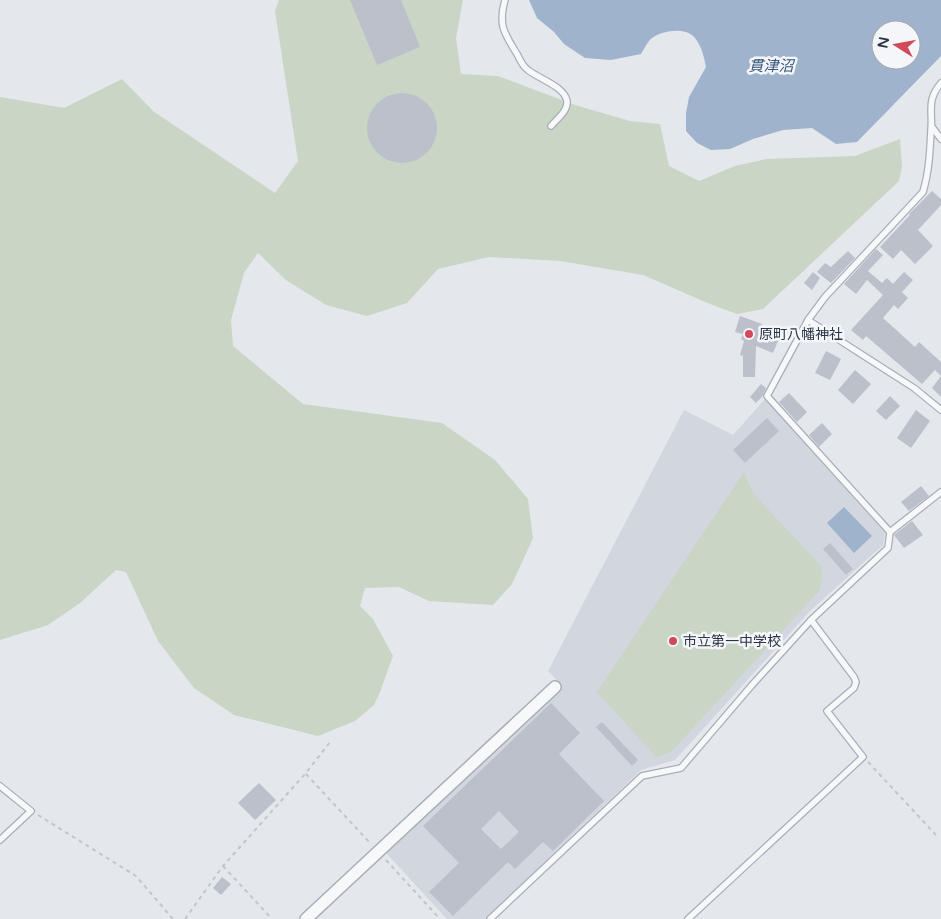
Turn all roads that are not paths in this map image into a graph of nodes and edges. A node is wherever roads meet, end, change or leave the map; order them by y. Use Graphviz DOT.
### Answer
graph roads {
  1 [pos="505,0"];
  2 [pos="941,83"];
  3 [pos="551,126"];
  4 [pos="932,127"];
  5 [pos="941,139"];
  6 [pos="808,320"];
  7 [pos="941,410"];
  8 [pos="941,492"];
  9 [pos="890,532"];
  10 [pos="811,620"];
  11 [pos="555,686"];
  12 [pos="0,786"];
  13 [pos="0,840"];
  14 [pos="306,919"];
  15 [pos="490,919"];
  16 [pos="688,919"];
  1 -- 3 [label="lane"];
  2 -- 4 [label="lane"];
  4 -- 5 [label="lane"];
  4 -- 6 [label="lane"];
  6 -- 7 [label="lane"];
  6 -- 9 [label="lane"];
  8 -- 9 [label="lane"];
  9 -- 10 [label="lane"];
  10 -- 15 [label="lane"];
  10 -- 16 [label="lane"];
  11 -- 14 [label="street"];
  12 -- 13 [label="lane"];
}
